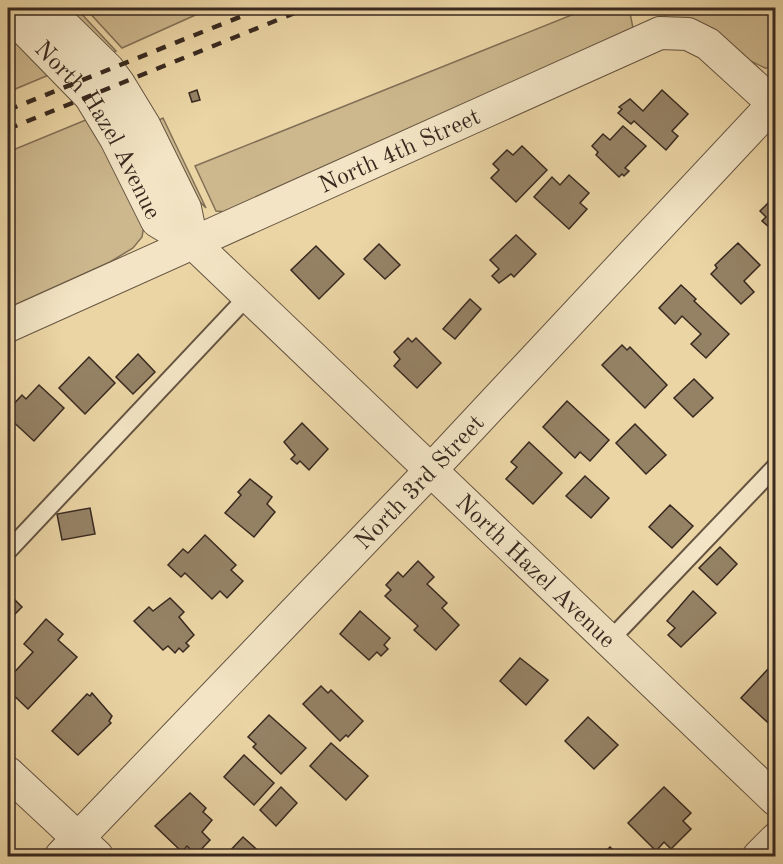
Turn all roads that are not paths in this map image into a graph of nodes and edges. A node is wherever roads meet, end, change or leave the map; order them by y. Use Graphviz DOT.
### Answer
graph roads {
  1 [pos="46,8"];
  2 [pos="8,12"];
  3 [pos="775,104"];
  4 [pos="192,242"];
  5 [pos="247,297"];
  6 [pos="8,326"];
  7 [pos="776,466"];
  8 [pos="430,471"];
  9 [pos="8,551"];
  10 [pos="609,641"];
  11 [pos="8,773"];
  12 [pos="776,800"];
  13 [pos="776,839"];
  14 [pos="78,851"];
  15 [pos="759,856"];
  1 -- 4 [label="street, North Hazel Avenue"];
  2 -- 4 [label="street, North Hazel Avenue"];
  3 -- 4 [label="street, North 4th Street"];
  3 -- 8 [label="street, North 3rd Street"];
  4 -- 5 [label="street, North Hazel Avenue"];
  4 -- 6 [label="street, North 4th Street"];
  5 -- 8 [label="street, North Hazel Avenue"];
  5 -- 9 [label="lane"];
  7 -- 10 [label="lane"];
  8 -- 10 [label="street, North Hazel Avenue"];
  8 -- 14 [label="street, North 3rd Street"];
  10 -- 12 [label="street, North Hazel Avenue"];
  11 -- 14 [label="street"];
  13 -- 15 [label="street"];
}
